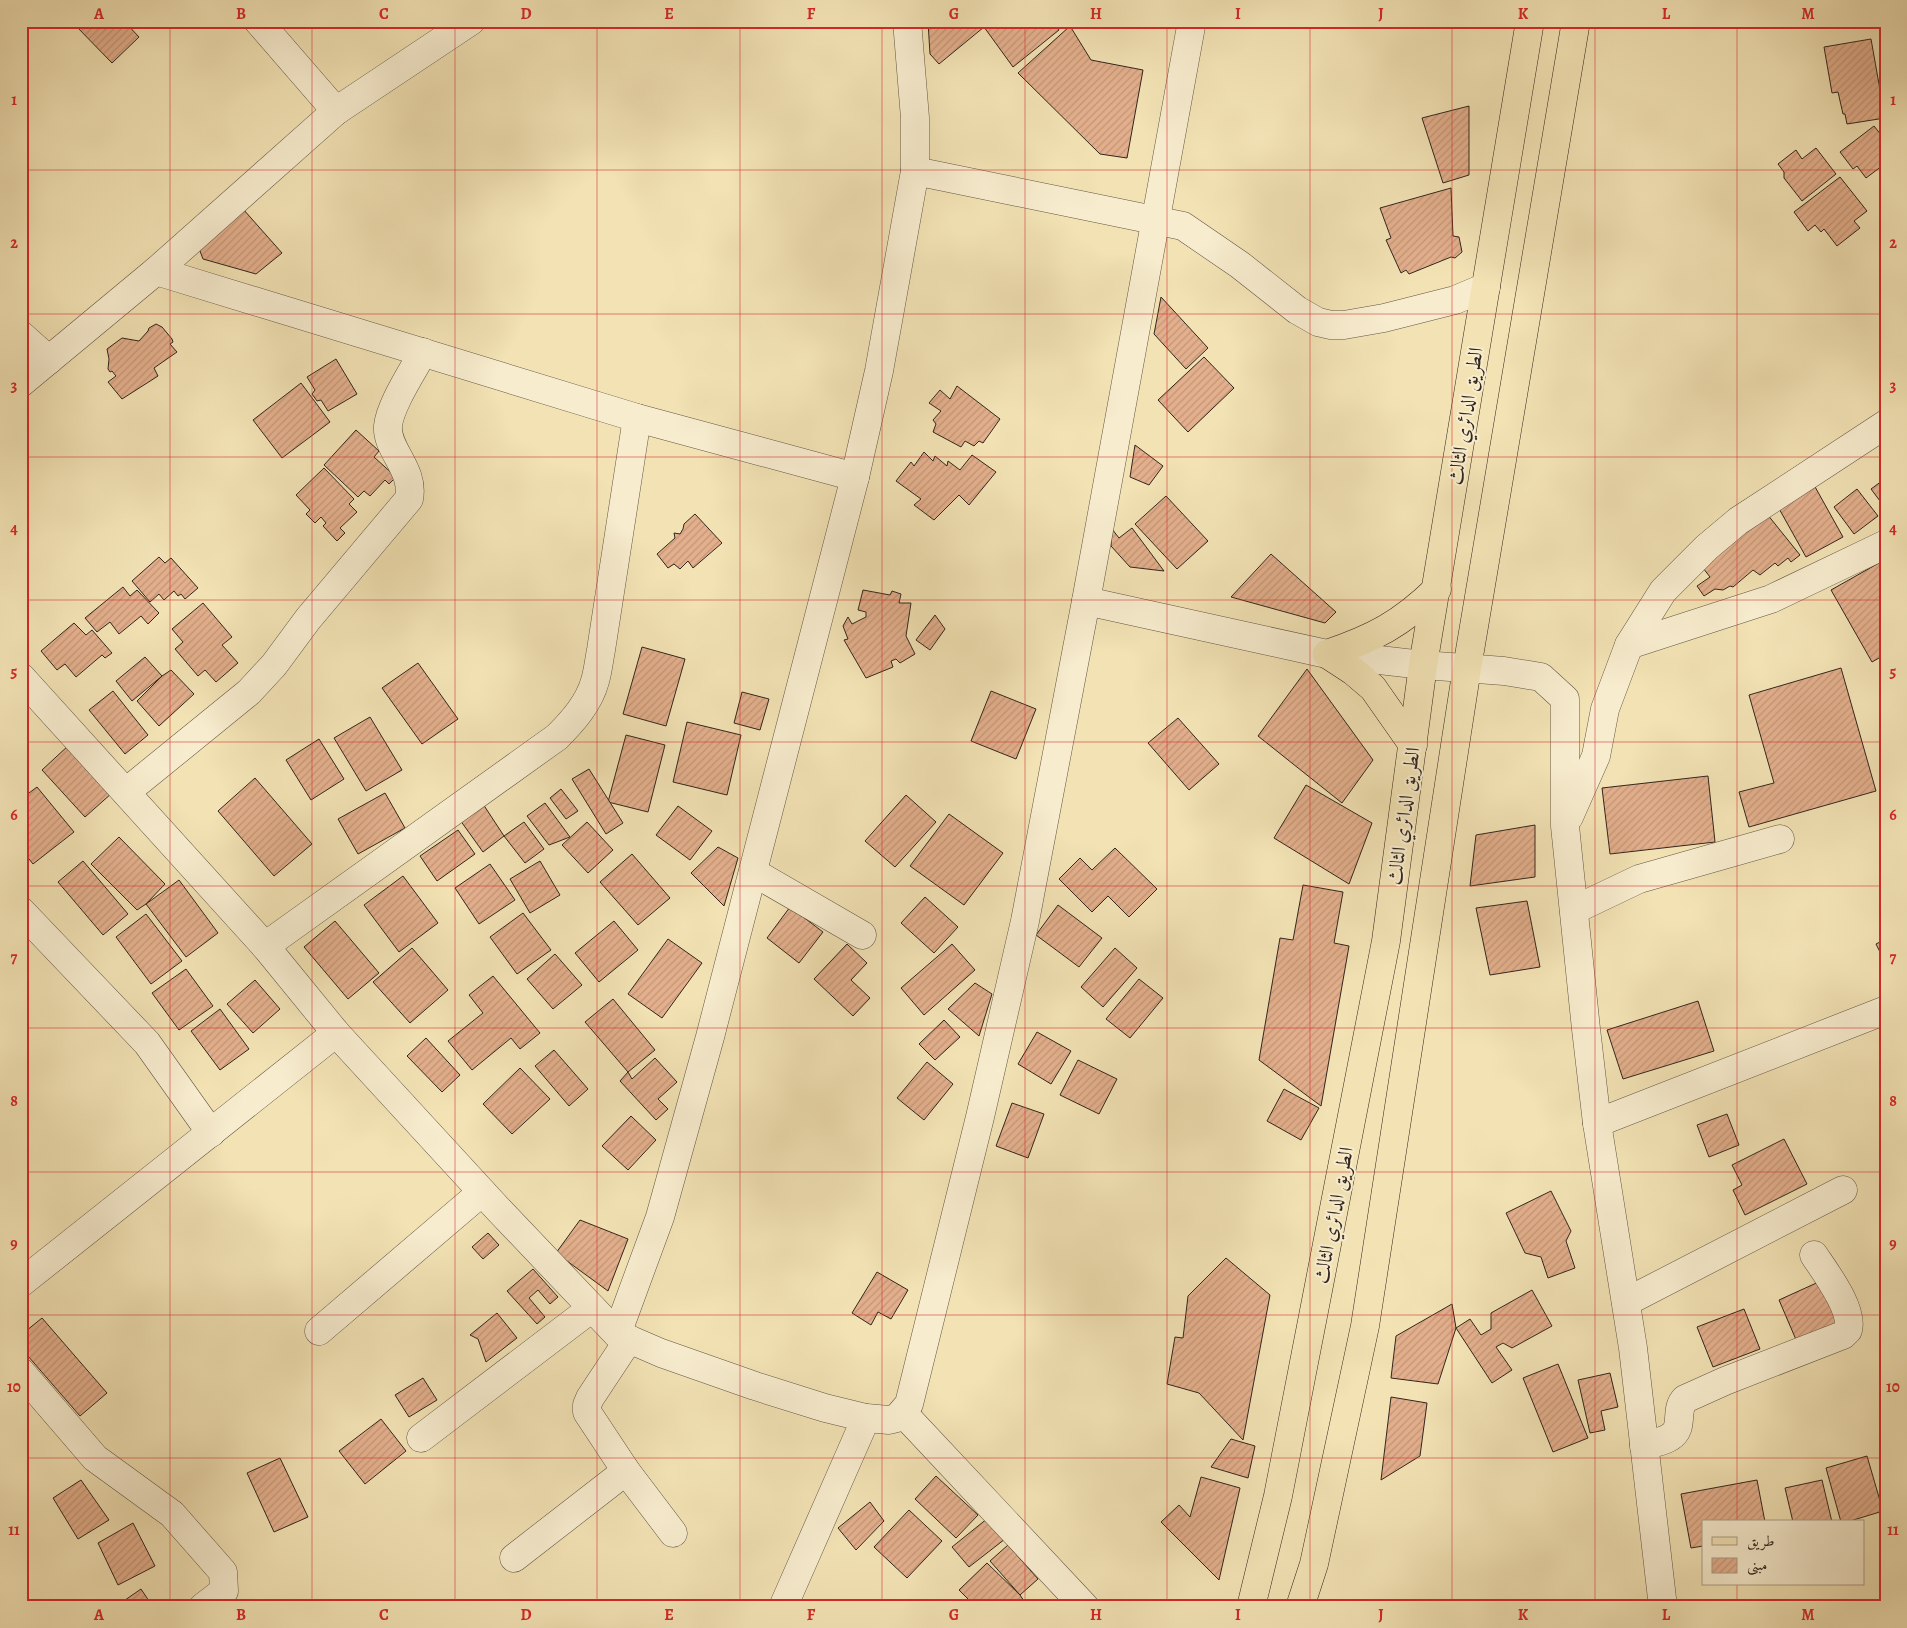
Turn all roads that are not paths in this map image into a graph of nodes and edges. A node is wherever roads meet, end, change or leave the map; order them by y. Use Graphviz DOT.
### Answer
graph roads {
  1 [pos="258,21"];
  2 [pos="907,21"];
  3 [pos="1192,21"];
  4 [pos="1530,21"];
  5 [pos="1576,21"];
  6 [pos="465,23"];
  7 [pos="336,111"];
  8 [pos="915,171"];
  9 [pos="1155,220"];
  10 [pos="156,271"];
  11 [pos="1486,287"];
  12 [pos="21,335"];
  13 [pos="423,352"];
  14 [pos="49,360"];
  15 [pos="21,383"];
  16 [pos="637,418"];
  17 [pos="1886,424"];
  18 [pos="855,477"];
  19 [pos="1886,544"];
  20 [pos="1437,588"];
  21 [pos="1086,601"];
  22 [pos="1629,645"];
  23 [pos="1327,654"];
  24 [pos="1423,665"];
  25 [pos="1467,668"];
  26 [pos="21,676"];
  27 [pos="1413,745"];
  28 [pos="126,792"];
  29 [pos="1565,826"];
  30 [pos="1780,839"];
  31 [pos="753,872"];
  32 [pos="1574,910"];
  33 [pos="21,911"];
  34 [pos="862,935"];
  35 [pos="265,946"];
  36 [pos="1886,1010"];
  37 [pos="336,1033"];
  38 [pos="1597,1123"];
  39 [pos="211,1133"];
  40 [pos="1842,1190"];
  41 [pos="482,1192"];
  42 [pos="1814,1256"];
  43 [pos="21,1282"];
  44 [pos="1626,1302"];
  45 [pos="592,1308"];
  46 [pos="319,1331"];
  47 [pos="623,1337"];
  48 [pos="21,1372"];
  49 [pos="903,1413"];
  50 [pos="866,1418"];
  51 [pos="421,1438"];
  52 [pos="1644,1446"];
  53 [pos="626,1471"];
  54 [pos="674,1533"];
  55 [pos="514,1558"];
  56 [pos="203,1607"];
  57 [pos="783,1607"];
  58 [pos="1085,1607"];
  59 [pos="1251,1607"];
  60 [pos="1300,1607"];
  61 [pos="1663,1607"];
  1 -- 7 [label="street"];
  2 -- 8 [label="street"];
  3 -- 9 [label="street"];
  4 -- 11 [label="main road, الطريق الدائري الثالث"];
  5 -- 25 [label="main road, الطريق الدائري الثالث"];
  6 -- 7 [label="street"];
  7 -- 10 [label="street"];
  8 -- 9 [label="street"];
  8 -- 18 [label="street"];
  9 -- 11 [label="street"];
  9 -- 21 [label="street"];
  10 -- 13 [label="street"];
  10 -- 14 [label="street"];
  11 -- 20 [label="main road, الطريق الدائري الثالث"];
  12 -- 14 [label="street"];
  13 -- 16 [label="street"];
  13 -- 28 [label="street"];
  14 -- 15 [label="street"];
  16 -- 18 [label="street"];
  16 -- 35 [label="street"];
  17 -- 22 [label="street"];
  18 -- 31 [label="street"];
  19 -- 22 [label="street"];
  20 -- 23 [label="main road"];
  20 -- 24 [label="main road, الطريق الدائري الثالث"];
  21 -- 23 [label="street"];
  21 -- 49 [label="street"];
  22 -- 29 [label="street"];
  23 -- 24 [label="street"];
  23 -- 27 [label="main road"];
  24 -- 25 [label="street"];
  24 -- 27 [label="main road, الطريق الدائري الثالث"];
  25 -- 29 [label="street"];
  25 -- 60 [label="main road, الطريق الدائري الثالث"];
  26 -- 28 [label="street"];
  27 -- 59 [label="main road, الطريق الدائري الثالث"];
  28 -- 35 [label="street"];
  29 -- 32 [label="street"];
  30 -- 32 [label="street"];
  31 -- 34 [label="street"];
  31 -- 47 [label="street"];
  32 -- 38 [label="street"];
  33 -- 39 [label="street"];
  35 -- 37 [label="street"];
  36 -- 38 [label="street"];
  37 -- 39 [label="street"];
  37 -- 41 [label="street"];
  38 -- 44 [label="street"];
  39 -- 43 [label="street"];
  40 -- 44 [label="street"];
  41 -- 45 [label="street"];
  41 -- 46 [label="street"];
  42 -- 52 [label="street"];
  44 -- 52 [label="street"];
  45 -- 47 [label="street"];
  45 -- 51 [label="street"];
  47 -- 50 [label="street"];
  47 -- 53 [label="street"];
  48 -- 56 [label="street"];
  49 -- 50 [label="street"];
  49 -- 58 [label="street"];
  50 -- 57 [label="street"];
  52 -- 61 [label="street"];
  53 -- 54 [label="street"];
  53 -- 55 [label="street"];
}
